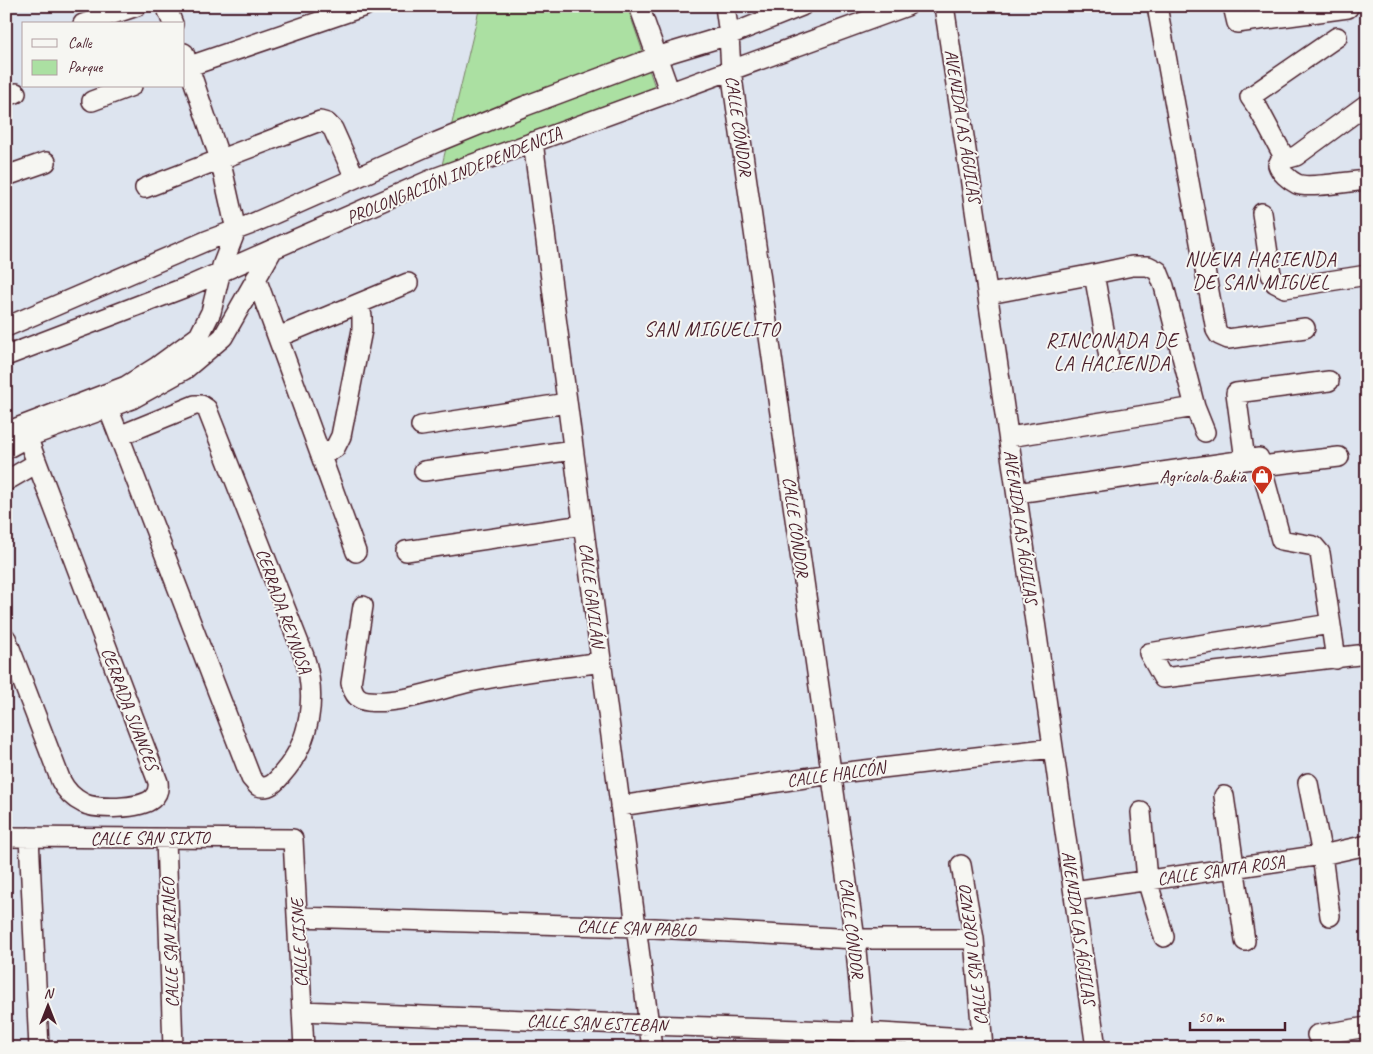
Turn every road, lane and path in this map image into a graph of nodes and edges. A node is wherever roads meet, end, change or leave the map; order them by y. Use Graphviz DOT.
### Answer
graph roads {
  1 [pos="137,6"];
  2 [pos="166,6"];
  3 [pos="365,6"];
  4 [pos="639,6"];
  5 [pos="725,6"];
  6 [pos="802,6"];
  7 [pos="907,6"];
  8 [pos="944,6"];
  9 [pos="1157,6"];
  10 [pos="1233,6"];
  11 [pos="1348,8"];
  12 [pos="89,22"];
  13 [pos="172,22"];
  14 [pos="729,34"];
  15 [pos="1337,37"];
  16 [pos="656,57"];
  17 [pos="186,62"];
  18 [pos="731,70"];
  19 [pos="127,88"];
  20 [pos="670,92"];
  21 [pos="92,101"];
  22 [pos="1367,104"];
  23 [pos="533,142"];
  24 [pos="1289,156"];
  25 [pos="220,159"];
  26 [pos="46,162"];
  27 [pos="6,176"];
  28 [pos="355,178"];
  29 [pos="1367,180"];
  30 [pos="145,188"];
  31 [pos="1262,213"];
  32 [pos="236,230"];
  33 [pos="273,249"];
  34 [pos="220,272"];
  35 [pos="1094,274"];
  36 [pos="1367,275"];
  37 [pos="256,278"];
  38 [pos="408,283"];
  39 [pos="988,294"];
  40 [pos="358,304"];
  41 [pos="6,327"];
  42 [pos="1305,328"];
  43 [pos="278,338"];
  44 [pos="6,356"];
  45 [pos="1110,363"];
  46 [pos="1329,381"];
  47 [pos="106,401"];
  48 [pos="567,403"];
  49 [pos="1195,407"];
  50 [pos="421,426"];
  51 [pos="19,432"];
  52 [pos="1205,432"];
  53 [pos="119,436"];
  54 [pos="1009,437"];
  55 [pos="6,449"];
  56 [pos="573,450"];
  57 [pos="321,456"];
  58 [pos="1339,457"];
  59 [pos="37,463"];
  60 [pos="1253,463"];
  61 [pos="424,471"];
  62 [pos="6,481"];
  63 [pos="1017,493"];
  64 [pos="583,525"];
  65 [pos="406,551"];
  66 [pos="356,552"];
  67 [pos="364,606"];
  68 [pos="1330,624"];
  69 [pos="6,638"];
  70 [pos="1367,654"];
  71 [pos="1336,659"];
  72 [pos="601,662"];
  73 [pos="1053,748"];
  74 [pos="831,774"];
  75 [pos="1308,783"];
  76 [pos="1224,796"];
  77 [pos="620,806"];
  78 [pos="1141,812"];
  79 [pos="6,837"];
  80 [pos="29,837"];
  81 [pos="166,838"];
  82 [pos="293,839"];
  83 [pos="1367,845"];
  84 [pos="1322,855"];
  85 [pos="961,865"];
  86 [pos="1234,868"];
  87 [pos="1147,880"];
  88 [pos="1074,891"];
  89 [pos="1330,916"];
  90 [pos="298,917"];
  91 [pos="636,927"];
  92 [pos="1164,937"];
  93 [pos="854,939"];
  94 [pos="974,939"];
  95 [pos="1246,941"];
  96 [pos="302,1011"];
  97 [pos="649,1026"];
  98 [pos="1367,1027"];
  99 [pos="1317,1034"];
  100 [pos="864,1040"];
  101 [pos="982,1043"];
  102 [pos="39,1048"];
  103 [pos="173,1048"];
  104 [pos="304,1048"];
  105 [pos="652,1048"];
  106 [pos="1096,1048"];
  1 -- 12 [label="street"];
  2 -- 13 [label="street"];
  3 -- 17 [label="street"];
  4 -- 16 [label="street"];
  5 -- 14 [label="street, CALLE CÓNDOR"];
  6 -- 14 [label="street, PROLONGACIÓN INDEPENDENCIA"];
  7 -- 18 [label="street, PROLONGACIÓN INDEPENDENCIA"];
  8 -- 39 [label="street, AVENIDA LAS ÁGUILAS"];
  9 -- 42 [label="street"];
  10 -- 11 [label="street"];
  14 -- 16 [label="street, PROLONGACIÓN INDEPENDENCIA"];
  14 -- 18 [label="street, CALLE CÓNDOR"];
  15 -- 24 [label="street"];
  16 -- 20 [label="street"];
  16 -- 28 [label="street, PROLONGACIÓN INDEPENDENCIA"];
  17 -- 25 [label="street"];
  18 -- 20 [label="street, PROLONGACIÓN INDEPENDENCIA"];
  18 -- 74 [label="street, CALLE CÓNDOR"];
  19 -- 21 [label="street"];
  20 -- 23 [label="street, PROLONGACIÓN INDEPENDENCIA"];
  22 -- 24 [label="street"];
  23 -- 33 [label="street, PROLONGACIÓN INDEPENDENCIA"];
  23 -- 48 [label="street, CALLE GAVILÁN"];
  24 -- 29 [label="street"];
  25 -- 28 [label="street"];
  25 -- 30 [label="street"];
  25 -- 32 [label="street"];
  26 -- 27 [label="street"];
  28 -- 32 [label="street, PROLONGACIÓN INDEPENDENCIA"];
  31 -- 36 [label="street"];
  32 -- 34 [label="street"];
  32 -- 41 [label="street, PROLONGACIÓN INDEPENDENCIA"];
  33 -- 34 [label="street, PROLONGACIÓN INDEPENDENCIA"];
  33 -- 37 [label="street"];
  34 -- 44 [label="street, PROLONGACIÓN INDEPENDENCIA"];
  34 -- 47 [label="street"];
  35 -- 39 [label="street"];
  35 -- 45 [label="street"];
  35 -- 49 [label="street"];
  37 -- 43 [label="street"];
  37 -- 47 [label="street"];
  38 -- 40 [label="street"];
  39 -- 54 [label="street, AVENIDA LAS ÁGUILAS"];
  40 -- 43 [label="street"];
  40 -- 57 [label="street"];
  43 -- 57 [label="street"];
  46 -- 60 [label="street"];
  47 -- 51 [label="street"];
  47 -- 53 [label="street, CERRADA REYNOSA"];
  48 -- 50 [label="street"];
  48 -- 56 [label="street, CALLE GAVILÁN"];
  49 -- 52 [label="street"];
  49 -- 54 [label="street"];
  51 -- 55 [label="street"];
  51 -- 59 [label="street, CERRADA SUANCES"];
  53 -- 53 [label="street, CERRADA REYNOSA"];
  54 -- 63 [label="street, AVENIDA LAS ÁGUILAS"];
  56 -- 61 [label="street"];
  56 -- 64 [label="street, CALLE GAVILÁN"];
  57 -- 66 [label="street"];
  58 -- 60 [label="street"];
  59 -- 62 [label="street"];
  59 -- 69 [label="street, CERRADA SUANCES"];
  60 -- 63 [label="street"];
  60 -- 68 [label="street"];
  63 -- 73 [label="street, AVENIDA LAS ÁGUILAS"];
  64 -- 65 [label="street"];
  64 -- 72 [label="street, CALLE GAVILÁN"];
  67 -- 72 [label="street"];
  68 -- 71 [label="street"];
  68 -- 71 [label="street"];
  70 -- 71 [label="street"];
  72 -- 77 [label="street, CALLE GAVILÁN"];
  73 -- 74 [label="street, CALLE HALCÓN"];
  73 -- 88 [label="street, AVENIDA LAS ÁGUILAS"];
  74 -- 77 [label="street, CALLE HALCÓN"];
  74 -- 93 [label="street, CALLE CÓNDOR"];
  75 -- 84 [label="street"];
  76 -- 86 [label="street"];
  77 -- 91 [label="street, CALLE GAVILÁN"];
  78 -- 87 [label="street"];
  79 -- 80 [label="street, CALLE SAN SIXTO"];
  80 -- 81 [label="street, CALLE SAN SIXTO"];
  80 -- 102 [label="street"];
  81 -- 82 [label="street, CALLE SAN SIXTO"];
  81 -- 103 [label="street, CALLE SAN IRINEO"];
  82 -- 90 [label="street, CALLE CISNE"];
  83 -- 84 [label="street, CALLE SANTA ROSA"];
  84 -- 86 [label="street, CALLE SANTA ROSA"];
  84 -- 89 [label="street"];
  85 -- 94 [label="street, CALLE SAN LORENZO"];
  86 -- 87 [label="street, CALLE SANTA ROSA"];
  86 -- 95 [label="street"];
  87 -- 88 [label="street, CALLE SANTA ROSA"];
  87 -- 92 [label="street"];
  88 -- 106 [label="street, AVENIDA LAS ÁGUILAS"];
  90 -- 91 [label="street, CALLE SAN PABLO"];
  90 -- 96 [label="street, CALLE CISNE"];
  91 -- 93 [label="street, CALLE SAN PABLO"];
  91 -- 97 [label="street, CALLE GAVILÁN"];
  93 -- 94 [label="street, CALLE SAN PABLO"];
  93 -- 100 [label="street, CALLE CÓNDOR"];
  94 -- 101 [label="street, CALLE SAN LORENZO"];
  96 -- 97 [label="street, CALLE SAN ESTEBAN"];
  96 -- 104 [label="street, CALLE CISNE"];
  97 -- 100 [label="street, CALLE SAN ESTEBAN"];
  97 -- 105 [label="street, CALLE GAVILÁN"];
  98 -- 99 [label="street"];
  100 -- 101 [label="street, CALLE SAN ESTEBAN"];
}
